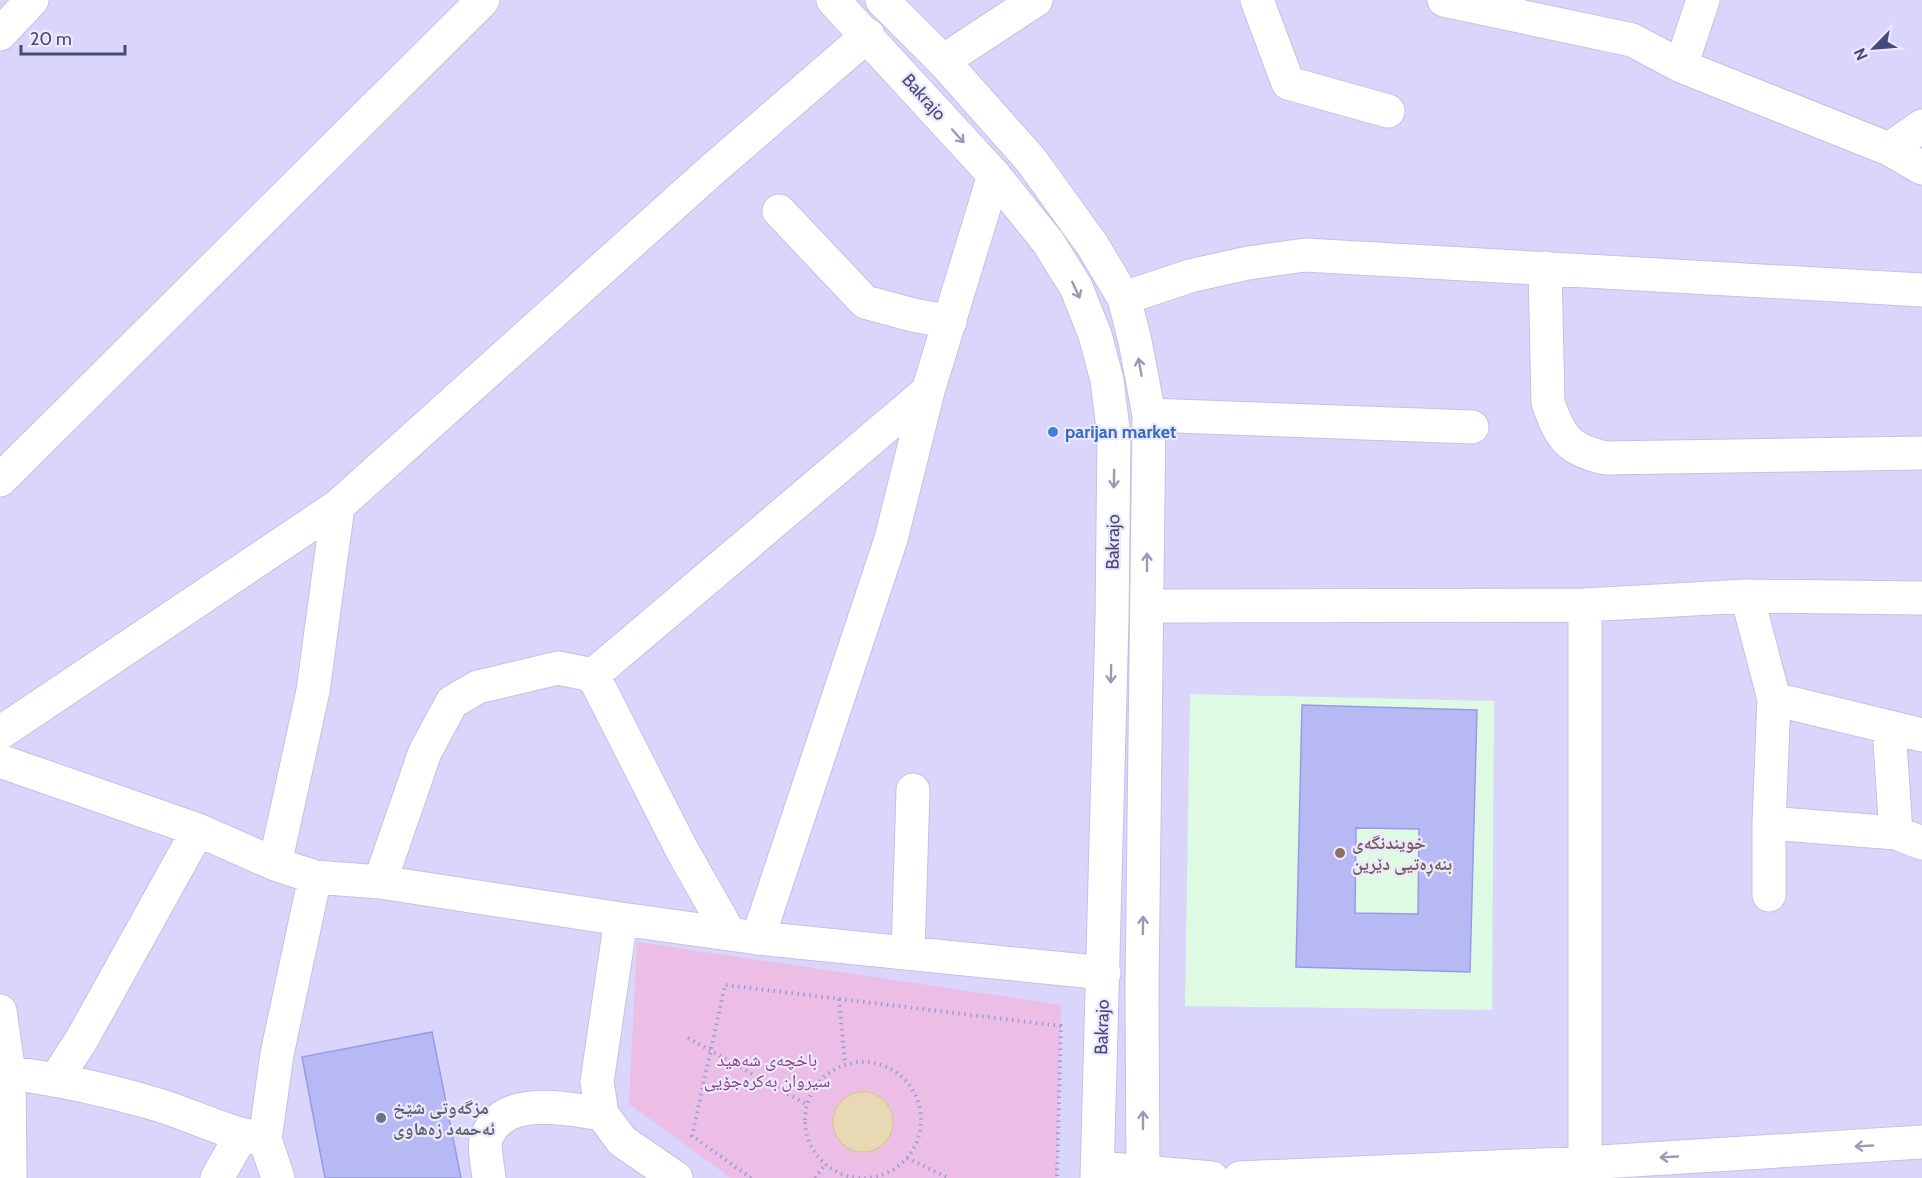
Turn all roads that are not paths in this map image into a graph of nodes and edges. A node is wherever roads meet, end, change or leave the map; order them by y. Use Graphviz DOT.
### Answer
graph roads {
  1 [pos="32,0"];
  2 [pos="483,0"];
  3 [pos="833,0"];
  4 [pos="882,0"];
  5 [pos="1036,0"];
  6 [pos="1257,0"];
  7 [pos="1444,0"];
  8 [pos="1703,0"];
  9 [pos="0,34"];
  10 [pos="868,35"];
  11 [pos="943,61"];
  12 [pos="1680,66"];
  13 [pos="1388,111"];
  14 [pos="1922,126"];
  15 [pos="1922,141"];
  16 [pos="1889,149"];
  17 [pos="1922,168"];
  18 [pos="994,175"];
  19 [pos="779,211"];
  20 [pos="1545,268"];
  21 [pos="1922,290"];
  22 [pos="1124,298"];
  23 [pos="950,322"];
  24 [pos="928,391"];
  25 [pos="1149,415"];
  26 [pos="1472,427"];
  27 [pos="1922,453"];
  28 [pos="0,480"];
  29 [pos="338,506"];
  30 [pos="1748,596"];
  31 [pos="1922,598"];
  32 [pos="1147,606"];
  33 [pos="1586,606"];
  34 [pos="593,675"];
  35 [pos="1774,699"];
  36 [pos="1888,728"];
  37 [pos="0,733"];
  38 [pos="1922,735"];
  39 [pos="0,761"];
  40 [pos="913,790"];
  41 [pos="1769,823"];
  42 [pos="198,830"];
  43 [pos="1909,838"];
  44 [pos="275,864"];
  45 [pos="315,877"];
  46 [pos="380,882"];
  47 [pos="1769,896"];
  48 [pos="621,919"];
  49 [pos="743,935"];
  50 [pos="908,953"];
  51 [pos="1104,973"];
  52 [pos="4,1042"];
  53 [pos="56,1079"];
  54 [pos="602,1114"];
  55 [pos="253,1137"];
  56 [pos="1922,1142"];
  57 [pos="1585,1162"];
  58 [pos="1098,1173"];
  59 [pos="1143,1175"];
  60 [pos="10,1178"];
  61 [pos="217,1178"];
  62 [pos="278,1178"];
  63 [pos="489,1178"];
  64 [pos="676,1178"];
  65 [pos="1212,1178"];
  66 [pos="1240,1178"];
  1 -- 9 [label="street"];
  2 -- 28 [label="street"];
  3 -- 10 [label="street, Bakrajo"];
  4 -- 11 [label="street, Bakrajo"];
  5 -- 11 [label="street"];
  6 -- 13 [label="street"];
  7 -- 12 [label="street"];
  8 -- 12 [label="street"];
  10 -- 18 [label="street, Bakrajo, one-way"];
  10 -- 29 [label="street"];
  11 -- 22 [label="street, Bakrajo"];
  12 -- 16 [label="street"];
  14 -- 16 [label="street"];
  15 -- 16 [label="street"];
  16 -- 17 [label="street"];
  18 -- 23 [label="street"];
  18 -- 51 [label="street, Bakrajo, one-way"];
  19 -- 23 [label="street"];
  20 -- 21 [label="street"];
  20 -- 22 [label="street"];
  20 -- 27 [label="street"];
  25 -- 22 [label="street, Bakrajo, one-way"];
  23 -- 24 [label="street"];
  24 -- 34 [label="street"];
  24 -- 49 [label="street"];
  25 -- 26 [label="street"];
  32 -- 25 [label="street, Bakrajo, one-way"];
  29 -- 37 [label="street"];
  29 -- 44 [label="street"];
  30 -- 31 [label="street"];
  30 -- 33 [label="street"];
  30 -- 35 [label="street"];
  32 -- 33 [label="street"];
  59 -- 32 [label="street, Bakrajo, one-way"];
  33 -- 57 [label="street"];
  34 -- 46 [label="street"];
  34 -- 49 [label="street"];
  35 -- 36 [label="street"];
  35 -- 41 [label="street"];
  36 -- 38 [label="street"];
  36 -- 43 [label="street"];
  39 -- 42 [label="street"];
  40 -- 50 [label="street"];
  41 -- 43 [label="street"];
  41 -- 47 [label="street"];
  42 -- 44 [label="street"];
  42 -- 53 [label="street"];
  44 -- 45 [label="street"];
  45 -- 46 [label="street"];
  45 -- 55 [label="street"];
  46 -- 48 [label="street"];
  48 -- 49 [label="street"];
  48 -- 54 [label="street"];
  49 -- 50 [label="street"];
  50 -- 51 [label="street"];
  51 -- 58 [label="street, Bakrajo"];
  52 -- 53 [label="street"];
  52 -- 60 [label="street"];
  53 -- 55 [label="street"];
  54 -- 63 [label="street"];
  54 -- 64 [label="street"];
  55 -- 61 [label="street"];
  55 -- 62 [label="street"];
  56 -- 57 [label="street, one-way"];
  57 -- 66 [label="street"];
  58 -- 59 [label="street"];
  59 -- 65 [label="street"];
}
